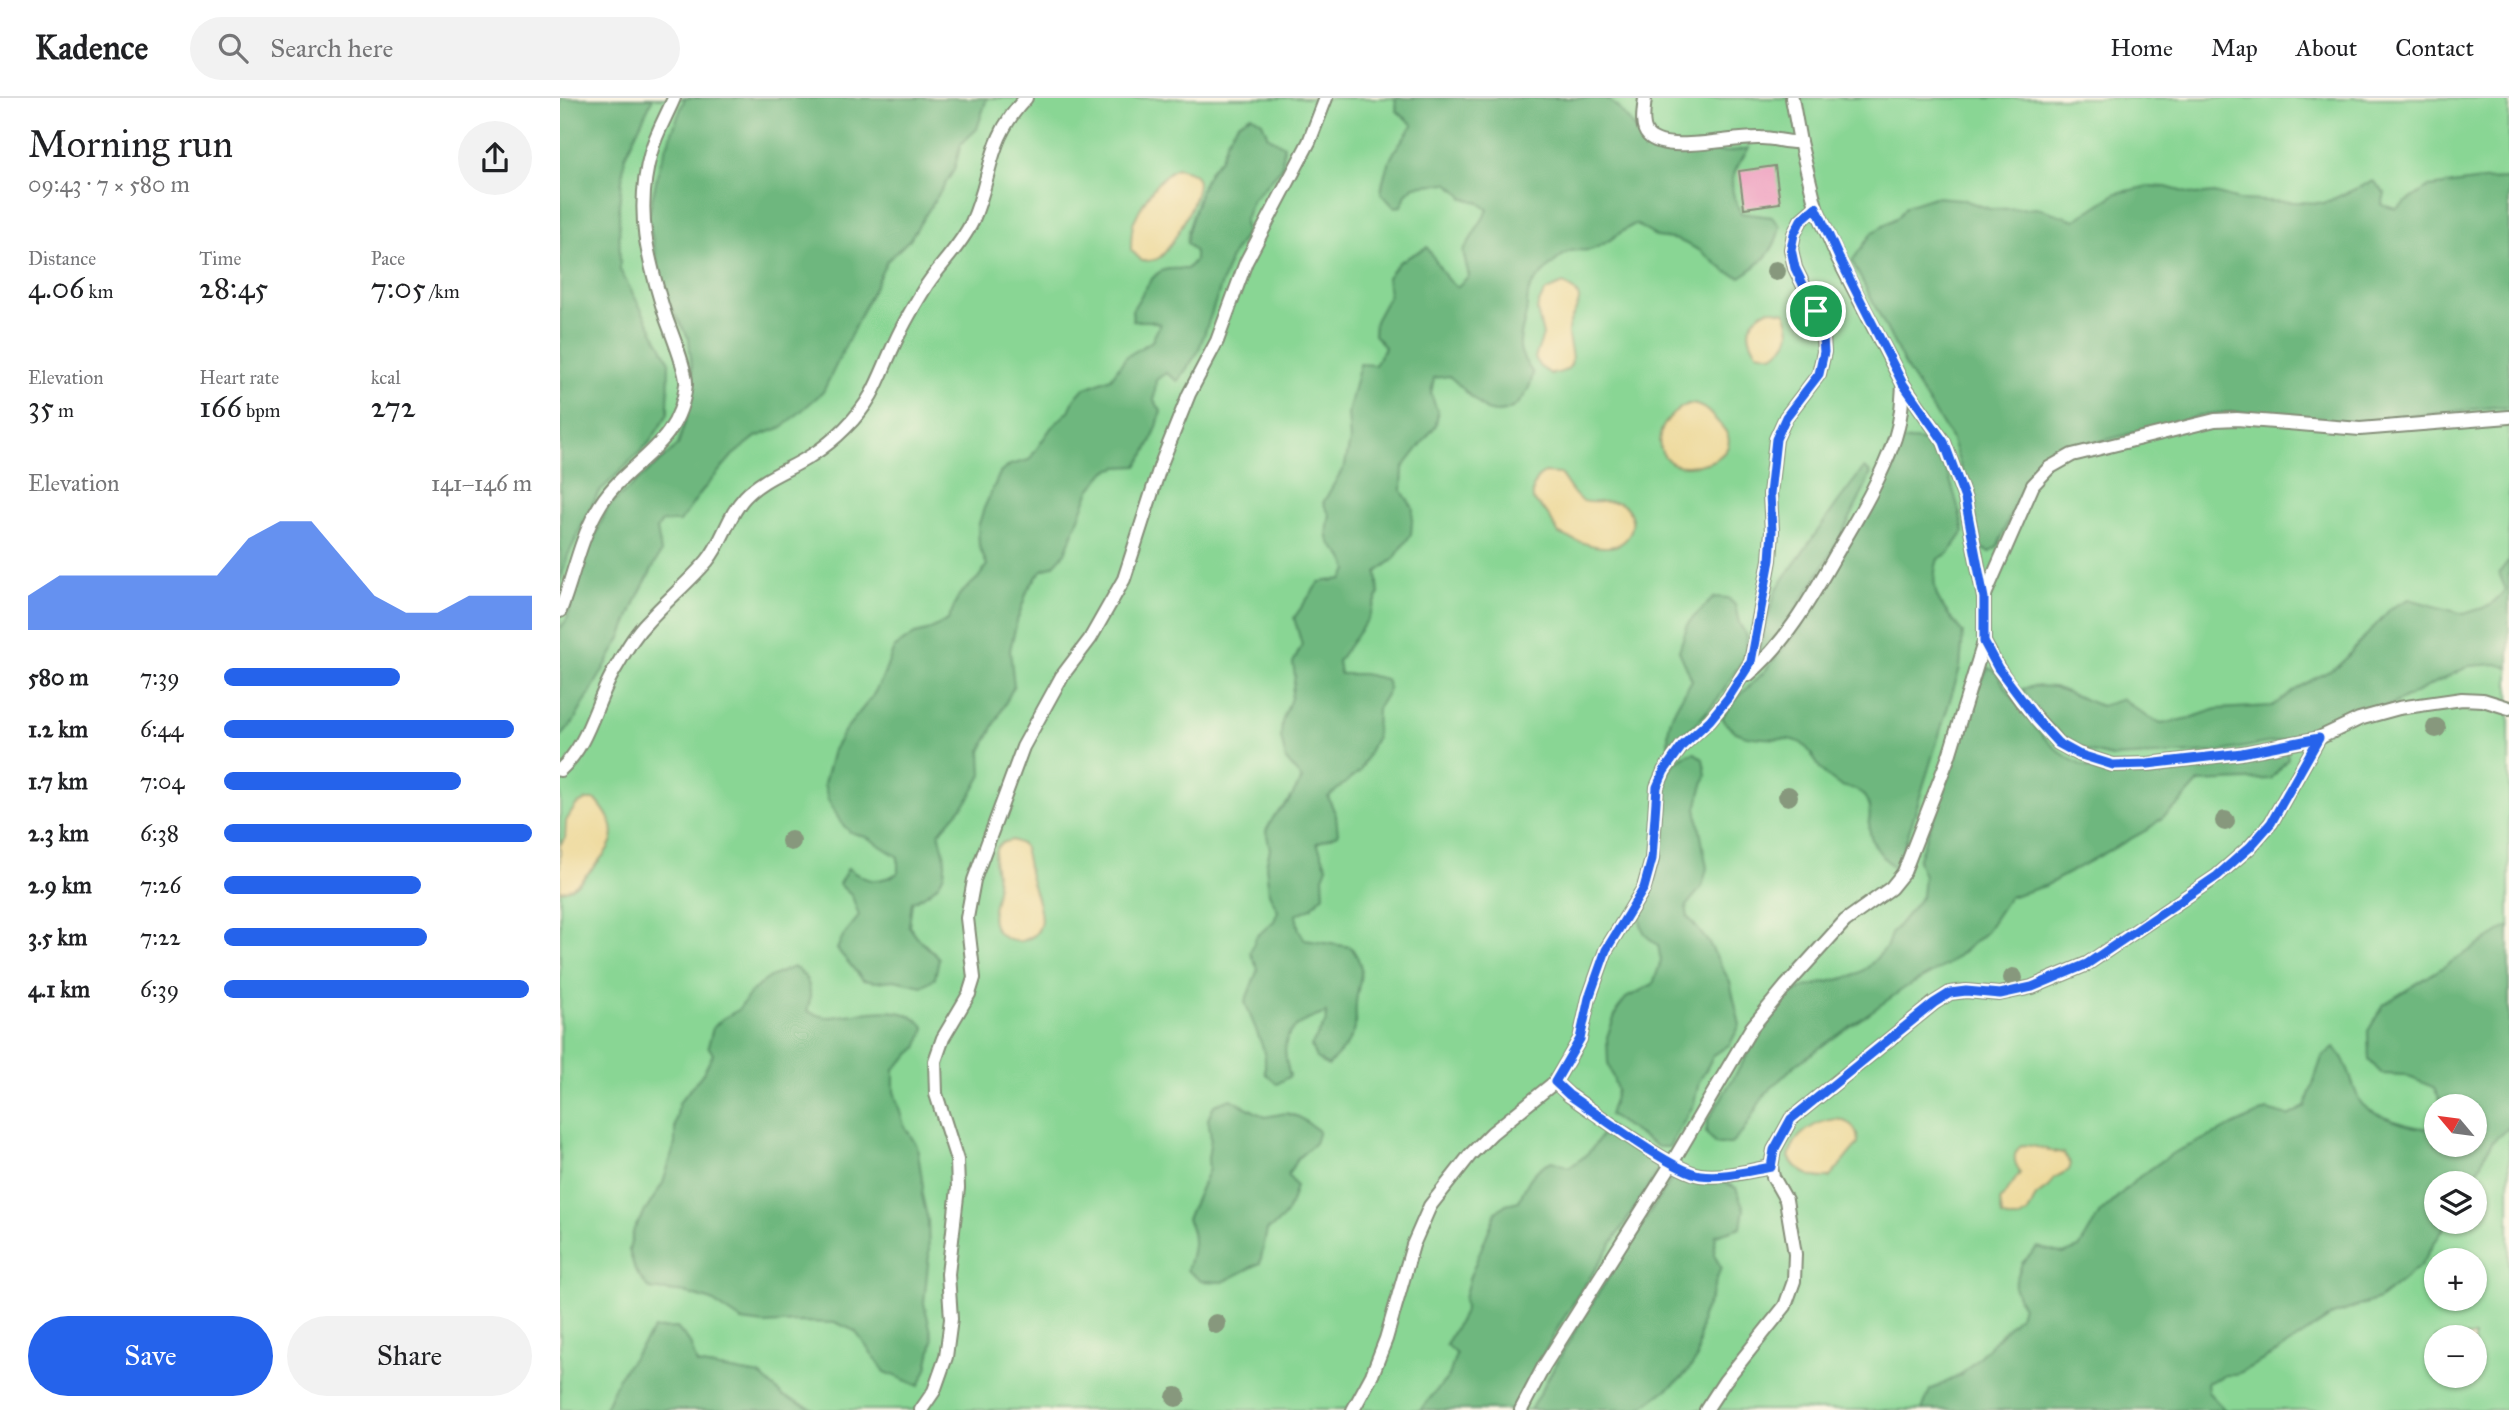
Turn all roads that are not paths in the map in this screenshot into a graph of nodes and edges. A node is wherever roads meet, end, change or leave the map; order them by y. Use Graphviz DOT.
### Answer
graph roads {
  1 [pos="674,98"];
  2 [pos="1026,98"];
  3 [pos="1326,98"];
  4 [pos="1645,98"];
  5 [pos="1792,98"];
  6 [pos="1800,142"];
  7 [pos="1816,207"];
  8 [pos="1903,384"];
  9 [pos="2509,417"];
  10 [pos="1984,598"];
  11 [pos="560,611"];
  12 [pos="1984,642"];
  13 [pos="1737,685"];
  14 [pos="2509,708"];
  15 [pos="2319,738"];
  16 [pos="560,770"];
  17 [pos="1555,1082"];
  18 [pos="1672,1163"];
  19 [pos="1771,1167"];
  20 [pos="921,1410"];
  21 [pos="1353,1410"];
  22 [pos="1521,1410"];
  23 [pos="1706,1410"];
  1 -- 11 [label="lane"];
  2 -- 16 [label="lane"];
  3 -- 20 [label="lane"];
  4 -- 6 [label="lane"];
  5 -- 6 [label="lane"];
  6 -- 7 [label="lane"];
  7 -- 8 [label="lane"];
  7 -- 13 [label="lane"];
  8 -- 10 [label="lane"];
  8 -- 13 [label="lane"];
  9 -- 10 [label="lane"];
  10 -- 12 [label="lane"];
  12 -- 15 [label="lane"];
  12 -- 18 [label="lane"];
  13 -- 17 [label="lane"];
  14 -- 15 [label="lane"];
  15 -- 19 [label="lane"];
  17 -- 18 [label="lane"];
  17 -- 21 [label="lane"];
  18 -- 19 [label="lane"];
  18 -- 22 [label="lane"];
  19 -- 23 [label="lane"];
}
